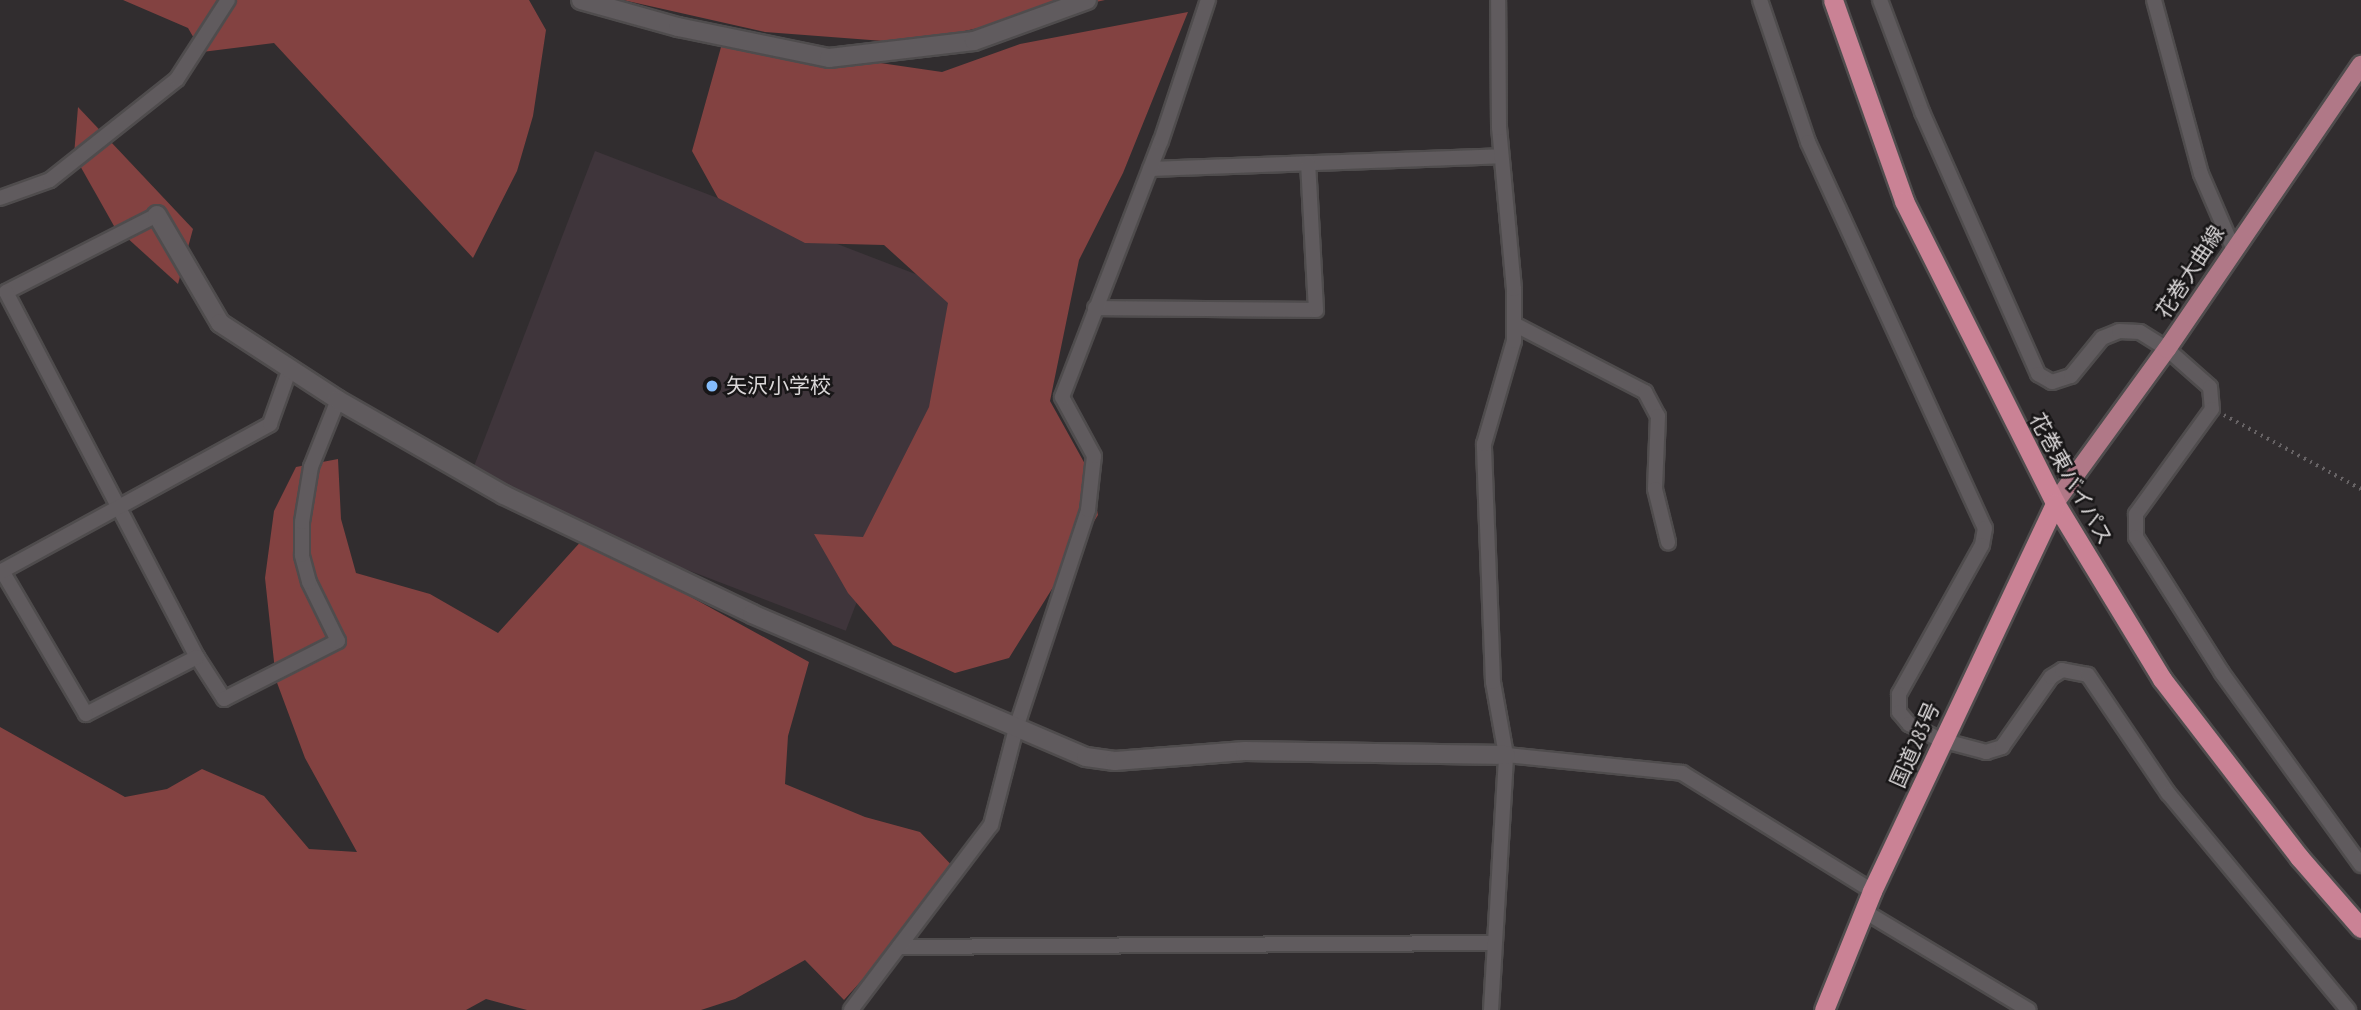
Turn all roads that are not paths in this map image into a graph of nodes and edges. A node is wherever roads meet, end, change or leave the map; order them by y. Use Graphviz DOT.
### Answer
graph roads {
  1 [pos="228,0"];
  2 [pos="581,0"];
  3 [pos="1087,0"];
  4 [pos="1208,0"];
  5 [pos="1498,0"];
  6 [pos="1760,0"];
  7 [pos="1833,0"];
  8 [pos="1880,0"];
  9 [pos="2154,0"];
  10 [pos="2361,65"];
  11 [pos="1501,156"];
  12 [pos="1308,163"];
  13 [pos="1150,169"];
  14 [pos="0,198"];
  15 [pos="156,215"];
  16 [pos="2233,248"];
  17 [pos="1095,308"];
  18 [pos="1514,324"];
  19 [pos="2167,349"];
  20 [pos="289,371"];
  21 [pos="338,400"];
  22 [pos="2055,503"];
  23 [pos="120,505"];
  24 [pos="1668,542"];
  25 [pos="197,657"];
  26 [pos="1016,728"];
  27 [pos="1941,740"];
  28 [pos="1506,755"];
  29 [pos="2361,865"];
  30 [pos="1872,891"];
  31 [pos="1864,911"];
  32 [pos="2361,928"];
  33 [pos="1492,943"];
  34 [pos="899,947"];
  35 [pos="851,1010"];
  36 [pos="1491,1010"];
  37 [pos="1824,1010"];
  38 [pos="2029,1010"];
  39 [pos="2348,1010"];
  1 -- 14 [label="street"];
  2 -- 3 [label="street"];
  4 -- 13 [label="street"];
  5 -- 11 [label="street"];
  6 -- 27 [label="street"];
  7 -- 22 [label="highway, 花巻東バイパス"];
  8 -- 19 [label="street"];
  9 -- 16 [label="street"];
  10 -- 16 [label="main road, 花巻大曲線"];
  11 -- 12 [label="street"];
  11 -- 18 [label="street"];
  12 -- 13 [label="street"];
  12 -- 17 [label="street"];
  13 -- 17 [label="street"];
  15 -- 20 [label="street"];
  15 -- 23 [label="street"];
  16 -- 19 [label="main road, 花巻大曲線"];
  17 -- 26 [label="street"];
  18 -- 24 [label="street"];
  18 -- 28 [label="street"];
  19 -- 22 [label="main road, 花巻大曲線"];
  19 -- 29 [label="street"];
  20 -- 21 [label="street"];
  20 -- 23 [label="street"];
  21 -- 25 [label="street"];
  21 -- 26 [label="street"];
  22 -- 27 [label="highway, 国道283号"];
  22 -- 32 [label="highway, 花巻東バイパス"];
  23 -- 25 [label="street"];
  23 -- 25 [label="street"];
  26 -- 28 [label="street"];
  26 -- 34 [label="street"];
  27 -- 30 [label="highway, 国道283号"];
  27 -- 39 [label="street"];
  28 -- 30 [label="street"];
  28 -- 33 [label="street"];
  30 -- 31 [label="highway, 国道283号"];
  31 -- 37 [label="highway, 国道283号"];
  31 -- 38 [label="street"];
  33 -- 34 [label="street"];
  33 -- 36 [label="street"];
  34 -- 35 [label="street"];
}
